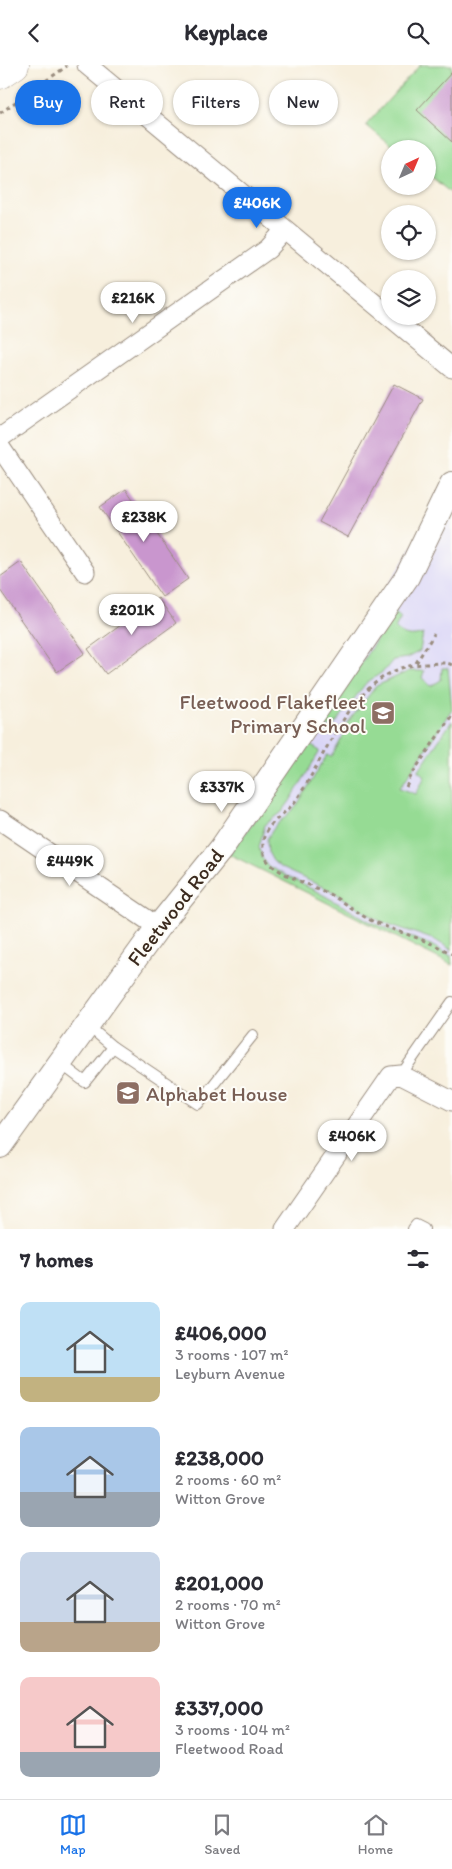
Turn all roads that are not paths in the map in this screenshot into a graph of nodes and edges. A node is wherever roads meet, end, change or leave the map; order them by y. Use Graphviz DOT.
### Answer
graph roads {
  1 [pos="15,65"];
  2 [pos="87,65"];
  3 [pos="0,75"];
  4 [pos="285,230"];
  5 [pos="452,368"];
  6 [pos="0,438"];
  7 [pos="0,447"];
  8 [pos="452,484"];
  9 [pos="85,572"];
  10 [pos="0,820"];
  11 [pos="158,927"];
  12 [pos="452,1002"];
  13 [pos="87,1025"];
  14 [pos="253,1035"];
  15 [pos="114,1047"];
  16 [pos="60,1063"];
  17 [pos="396,1076"];
  18 [pos="452,1101"];
  19 [pos="1,1142"];
  20 [pos="285,1229"];
  21 [pos="413,1229"];
  22 [pos="424,1229"];
  1 -- 3 [label="main road"];
  2 -- 4 [label="street"];
  4 -- 5 [label="street"];
  4 -- 6 [label="street"];
  7 -- 9 [label="street"];
  8 -- 11 [label="street, Fleetwood Road"];
  10 -- 11 [label="street"];
  11 -- 13 [label="street, Fleetwood Road"];
  12 -- 17 [label="lane"];
  13 -- 15 [label="lane"];
  13 -- 16 [label="street, Fleetwood Road"];
  14 -- 15 [label="lane"];
  15 -- 16 [label="lane"];
  16 -- 19 [label="street, Fleetwood Road"];
  17 -- 18 [label="street"];
  17 -- 20 [label="street"];
  21 -- 22 [label="lane"];
}
